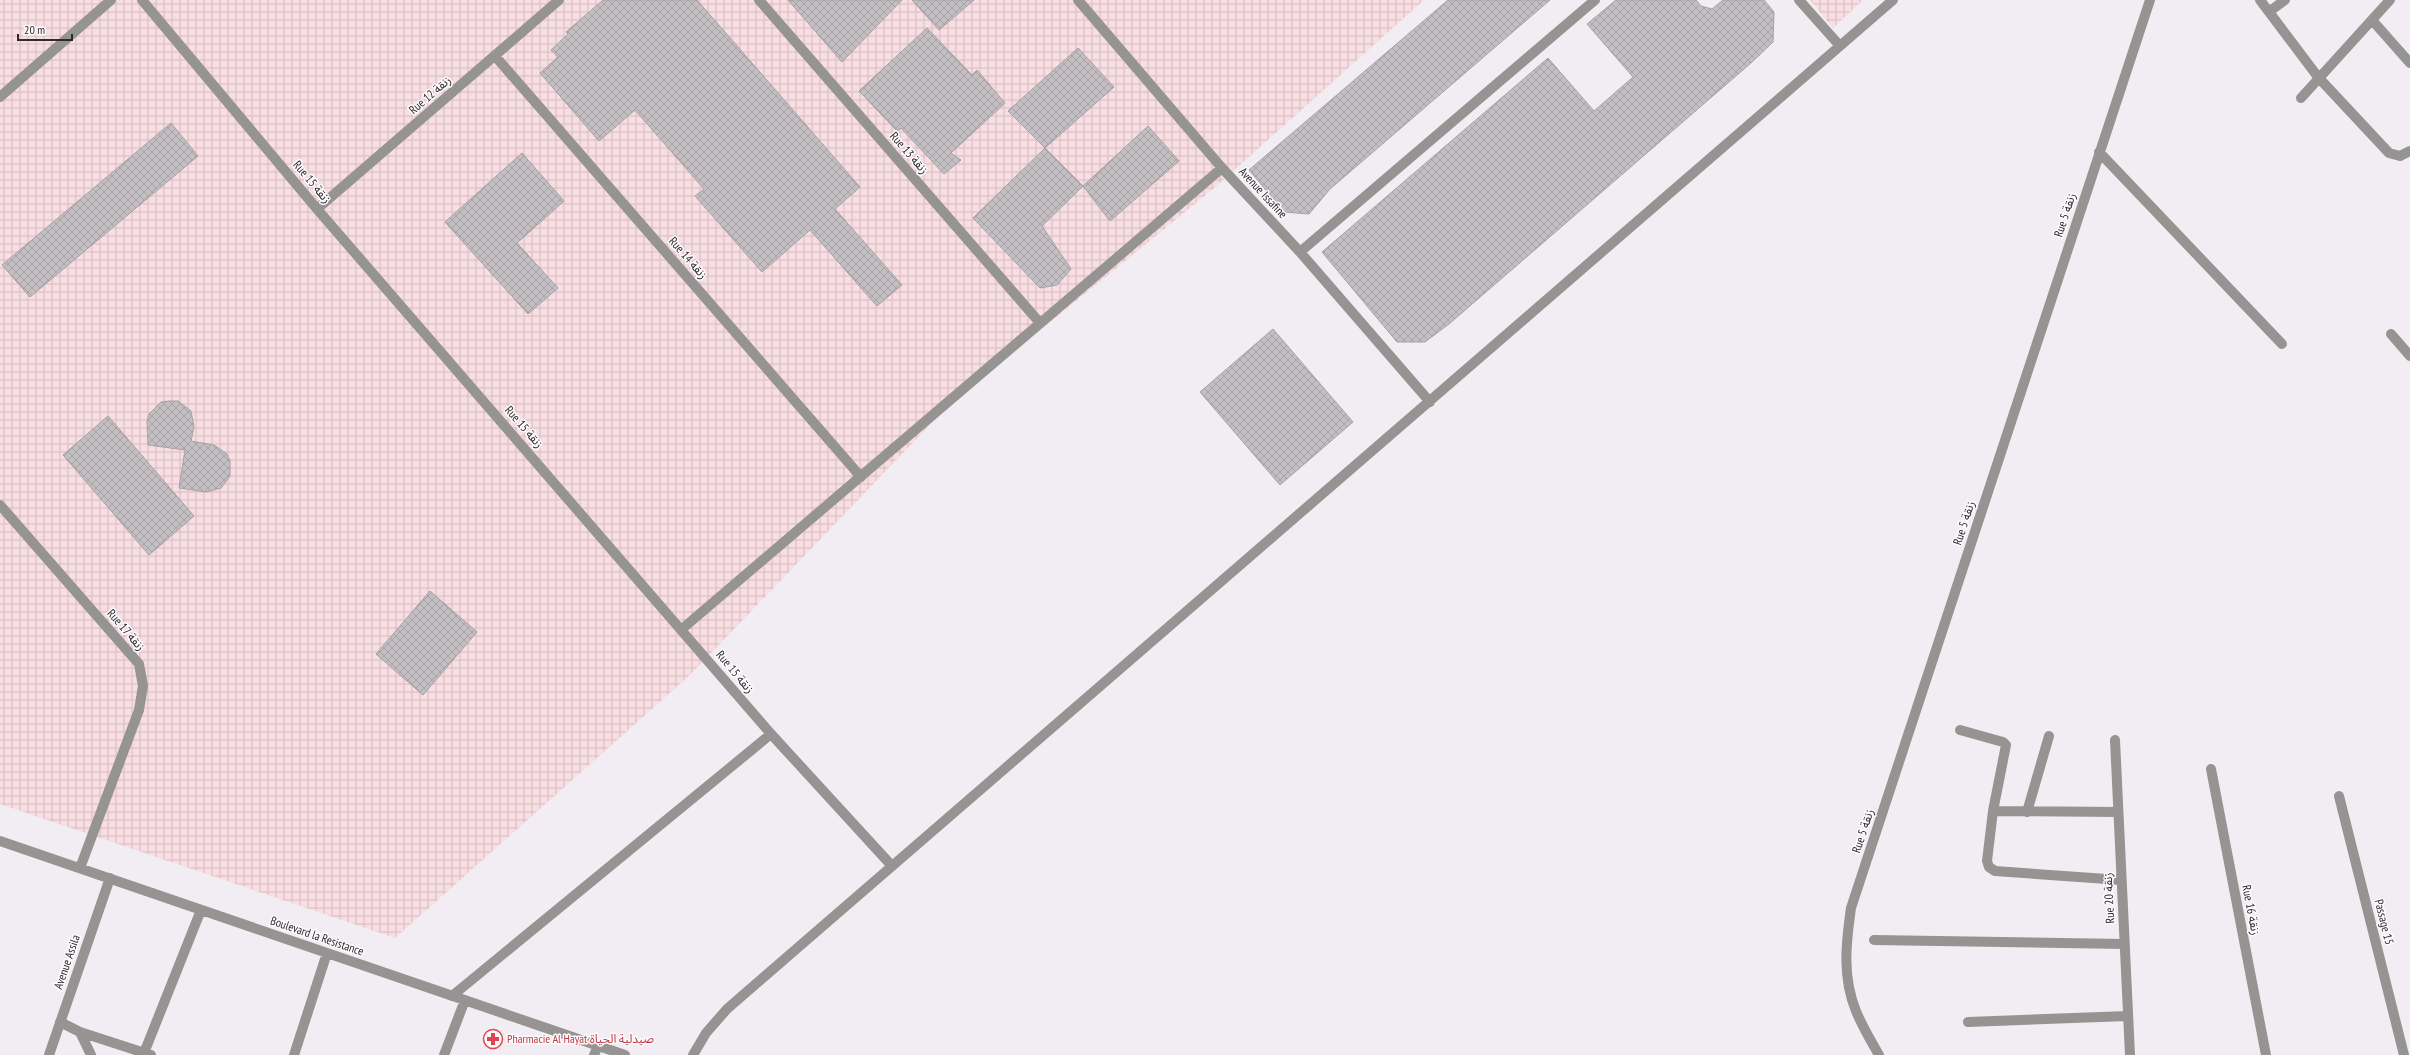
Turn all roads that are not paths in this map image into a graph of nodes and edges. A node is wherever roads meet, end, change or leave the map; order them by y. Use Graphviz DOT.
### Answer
graph roads {
  1 [pos="111,0"];
  2 [pos="142,0"];
  3 [pos="559,0"];
  4 [pos="759,0"];
  5 [pos="1078,0"];
  6 [pos="1595,0"];
  7 [pos="1799,0"];
  8 [pos="1893,0"];
  9 [pos="2150,0"];
  10 [pos="2260,0"];
  11 [pos="2285,0"];
  12 [pos="2390,0"];
  13 [pos="2270,11"];
  14 [pos="2372,20"];
  15 [pos="1840,46"];
  16 [pos="495,56"];
  17 [pos="2410,63"];
  18 [pos="2318,77"];
  19 [pos="0,97"];
  20 [pos="2301,98"];
  21 [pos="2410,151"];
  22 [pos="2099,152"];
  23 [pos="1222,168"];
  24 [pos="317,209"];
  25 [pos="1300,252"];
  26 [pos="1040,323"];
  27 [pos="2391,334"];
  28 [pos="2282,344"];
  29 [pos="2410,356"];
  30 [pos="1430,402"];
  31 [pos="861,477"];
  32 [pos="0,505"];
  33 [pos="682,630"];
  34 [pos="1960,730"];
  35 [pos="771,734"];
  36 [pos="2049,736"];
  37 [pos="2115,740"];
  38 [pos="2211,769"];
  39 [pos="2339,796"];
  40 [pos="1993,811"];
  41 [pos="2027,812"];
  42 [pos="2118,812"];
  43 [pos="0,841"];
  44 [pos="892,866"];
  45 [pos="80,868"];
  46 [pos="110,878"];
  47 [pos="2121,880"];
  48 [pos="200,910"];
  49 [pos="1874,940"];
  50 [pos="2124,944"];
  51 [pos="327,953"];
  52 [pos="452,996"];
  53 [pos="465,1000"];
  54 [pos="2128,1016"];
  55 [pos="60,1022"];
  56 [pos="1968,1022"];
  57 [pos="80,1032"];
  58 [pos="596,1050"];
  59 [pos="148,1054"];
  60 [pos="49,1055"];
  61 [pos="91,1055"];
  62 [pos="294,1055"];
  63 [pos="444,1055"];
  64 [pos="625,1055"];
  65 [pos="693,1055"];
  66 [pos="1879,1055"];
  67 [pos="2130,1055"];
  68 [pos="2266,1055"];
  69 [pos="2404,1055"];
  1 -- 19 [label="street"];
  2 -- 24 [label="street, Rue 15 زنقة"];
  3 -- 16 [label="street, Rue 12 زنقة"];
  4 -- 26 [label="street, Rue 13 زنقة"];
  5 -- 23 [label="street, Avenue Issafine"];
  6 -- 25 [label="street"];
  7 -- 15 [label="street"];
  8 -- 15 [label="street"];
  9 -- 22 [label="street, Rue 5 زنقة"];
  10 -- 13 [label="street"];
  11 -- 13 [label="street"];
  12 -- 14 [label="street"];
  13 -- 18 [label="street"];
  14 -- 17 [label="street"];
  14 -- 18 [label="street"];
  15 -- 30 [label="street"];
  16 -- 24 [label="street, Rue 12 زنقة"];
  16 -- 31 [label="street, Rue 14 زنقة"];
  18 -- 20 [label="street"];
  18 -- 21 [label="street"];
  22 -- 28 [label="street"];
  22 -- 66 [label="street, Rue 5 زنقة"];
  23 -- 25 [label="street, Avenue Issafine"];
  23 -- 26 [label="street"];
  24 -- 33 [label="street, Rue 15 زنقة"];
  25 -- 30 [label="street, Avenue Issafine"];
  26 -- 31 [label="street"];
  27 -- 29 [label="street"];
  30 -- 44 [label="street"];
  31 -- 33 [label="street"];
  32 -- 45 [label="street, Rue 17 زنقة"];
  33 -- 35 [label="street, Rue 15 زنقة"];
  34 -- 40 [label="street"];
  35 -- 44 [label="street, Rue 15 زنقة"];
  35 -- 52 [label="street"];
  36 -- 41 [label="street"];
  37 -- 42 [label="street, Rue 20 زنقة"];
  38 -- 68 [label="street, Rue 16 زنقة"];
  39 -- 69 [label="street, Passage 15"];
  40 -- 41 [label="street"];
  40 -- 47 [label="street"];
  41 -- 42 [label="street"];
  42 -- 47 [label="street, Rue 20 زنقة"];
  43 -- 45 [label="street, Boulevard la Resistance"];
  44 -- 65 [label="street"];
  45 -- 46 [label="street, Boulevard la Resistance"];
  46 -- 48 [label="street, Boulevard la Resistance"];
  46 -- 55 [label="street, Avenue Assila"];
  47 -- 50 [label="street, Rue 20 زنقة"];
  48 -- 51 [label="street, Boulevard la Resistance"];
  48 -- 59 [label="street"];
  49 -- 50 [label="street"];
  50 -- 54 [label="street, Rue 20 زنقة"];
  51 -- 52 [label="street, Boulevard la Resistance"];
  51 -- 62 [label="street"];
  52 -- 53 [label="street, Boulevard la Resistance"];
  53 -- 58 [label="street, Boulevard la Resistance"];
  53 -- 63 [label="street"];
  54 -- 56 [label="street"];
  54 -- 67 [label="street, Rue 20 زنقة"];
  55 -- 57 [label="street"];
  55 -- 60 [label="street, Avenue Assila"];
  57 -- 59 [label="street"];
  57 -- 61 [label="street"];
  58 -- 64 [label="street, Boulevard la Resistance"];
}
